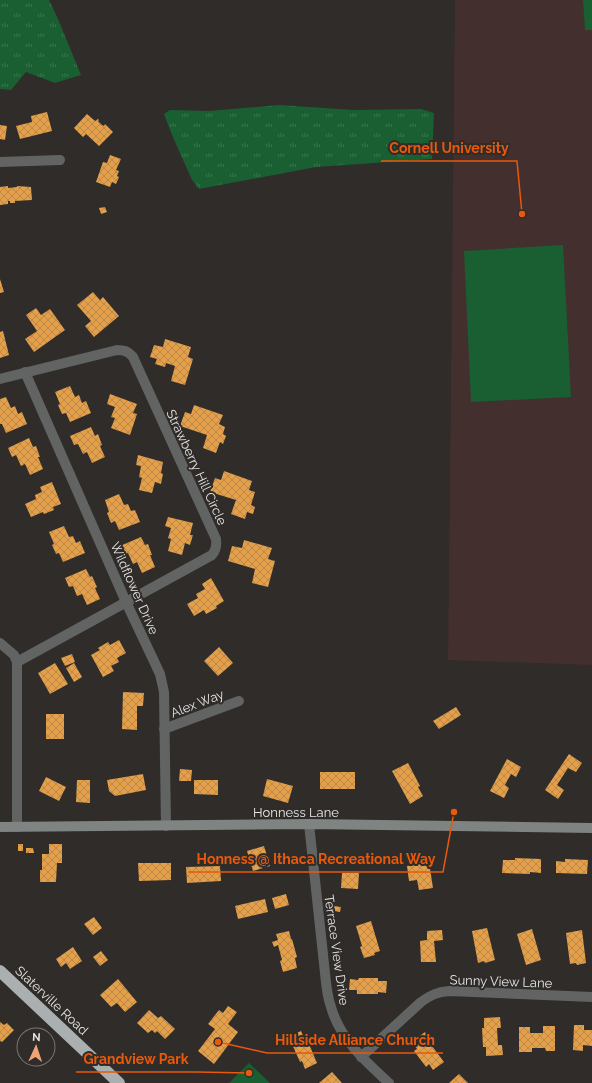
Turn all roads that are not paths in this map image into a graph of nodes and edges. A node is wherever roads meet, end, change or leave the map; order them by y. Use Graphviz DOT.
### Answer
graph roads {
  1 [pos="60,160"];
  2 [pos="0,162"];
  3 [pos="25,372"];
  4 [pos="0,379"];
  5 [pos="126,602"];
  6 [pos="0,643"];
  7 [pos="17,662"];
  8 [pos="239,701"];
  9 [pos="164,729"];
  10 [pos="309,824"];
  11 [pos="166,826"];
  12 [pos="0,827"];
  13 [pos="16,827"];
  14 [pos="592,828"];
  15 [pos="0,971"];
  16 [pos="592,997"];
  17 [pos="361,1057"];
  18 [pos="119,1083"];
  19 [pos="389,1083"];
  1 -- 2 [label="street"];
  3 -- 4 [label="street, Strawberry Hill Circle"];
  3 -- 5 [label="street, Wildflower Drive"];
  3 -- 5 [label="street, Strawberry Hill Circle"];
  5 -- 7 [label="street, Strawberry Hill Circle"];
  5 -- 9 [label="street, Wildflower Drive"];
  6 -- 7 [label="street"];
  7 -- 13 [label="street"];
  8 -- 9 [label="street, Alex Way"];
  9 -- 11 [label="street, Wildflower Drive"];
  10 -- 11 [label="street, Honness Lane"];
  10 -- 14 [label="street, Honness Lane"];
  10 -- 17 [label="street, Terrace View Drive"];
  11 -- 13 [label="street, Honness Lane"];
  12 -- 13 [label="street, Honness Lane"];
  15 -- 18 [label="highway, Slaterville Road"];
  16 -- 17 [label="street, Sunny View Lane"];
  17 -- 19 [label="street, Terrace View Drive"];
}
